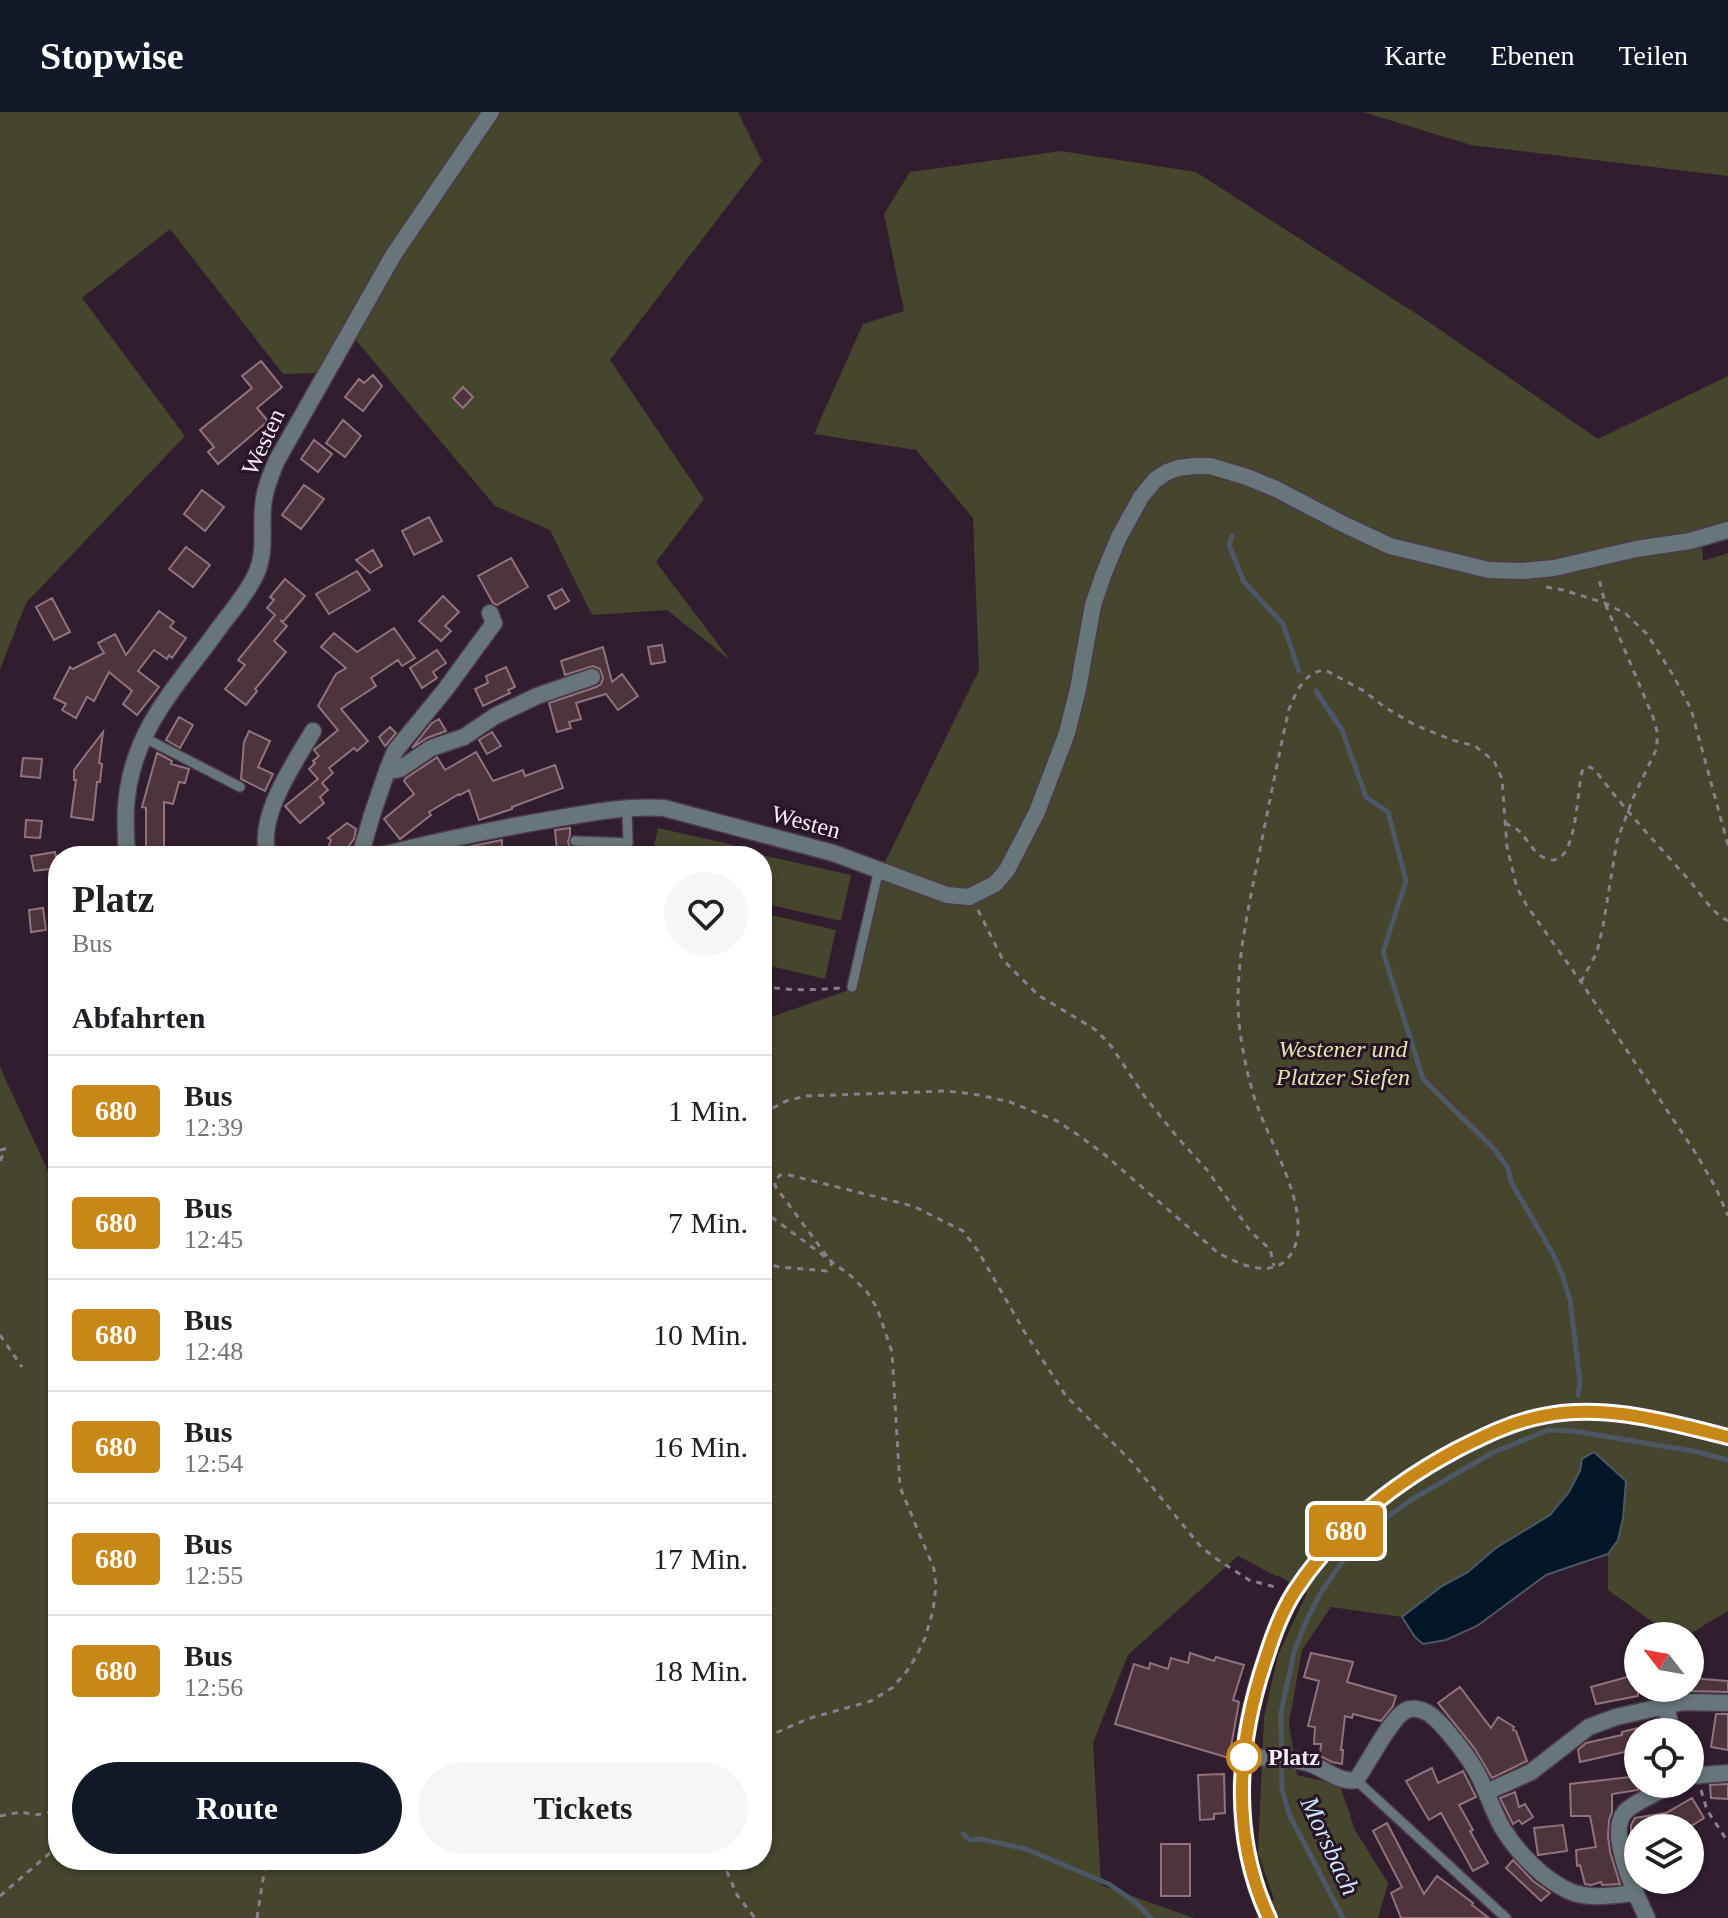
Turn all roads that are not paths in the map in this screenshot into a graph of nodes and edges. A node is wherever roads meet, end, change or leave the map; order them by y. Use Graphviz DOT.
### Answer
graph roads {
  1 [pos="491,112"];
  2 [pos="1728,530"];
  3 [pos="490,613"];
  4 [pos="592,677"];
  5 [pos="313,731"];
  6 [pos="143,737"];
  7 [pos="387,771"];
  8 [pos="240,787"];
  9 [pos="627,809"];
  10 [pos="575,841"];
  11 [pos="127,846"];
  12 [pos="265,846"];
  13 [pos="363,846"];
  14 [pos="454,846"];
  15 [pos="873,867"];
  16 [pos="852,987"];
  17 [pos="1728,1437"];
  18 [pos="1728,1703"];
  19 [pos="1666,1705"];
  20 [pos="1669,1718"];
  21 [pos="1244,1757"];
  22 [pos="1728,1773"];
  23 [pos="1704,1775"];
  24 [pos="1356,1780"];
  25 [pos="1487,1792"];
  26 [pos="1648,1798"];
  27 [pos="1624,1858"];
  28 [pos="1624,1894"];
  29 [pos="1635,1894"];
  30 [pos="1269,1918"];
  31 [pos="1506,1918"];
  32 [pos="1647,1918"];
  1 -- 6 [label="street, Westen"];
  2 -- 15 [label="street, Westen"];
  3 -- 7 [label="street"];
  4 -- 7 [label="street"];
  5 -- 12 [label="street"];
  6 -- 8 [label="lane"];
  6 -- 11 [label="street, Westen"];
  7 -- 13 [label="street"];
  9 -- 10 [label="lane"];
  9 -- 14 [label="street, Westen"];
  9 -- 15 [label="street, Westen"];
  15 -- 16 [label="lane"];
  17 -- 21 [label="main road"];
  18 -- 19 [label="street"];
  19 -- 20 [label="street"];
  19 -- 25 [label="street"];
  21 -- 24 [label="street"];
  21 -- 30 [label="main road"];
  22 -- 23 [label="street"];
  24 -- 25 [label="street"];
  24 -- 31 [label="lane"];
  25 -- 28 [label="street"];
  26 -- 27 [label="street"];
  29 -- 32 [label="street"];
}
